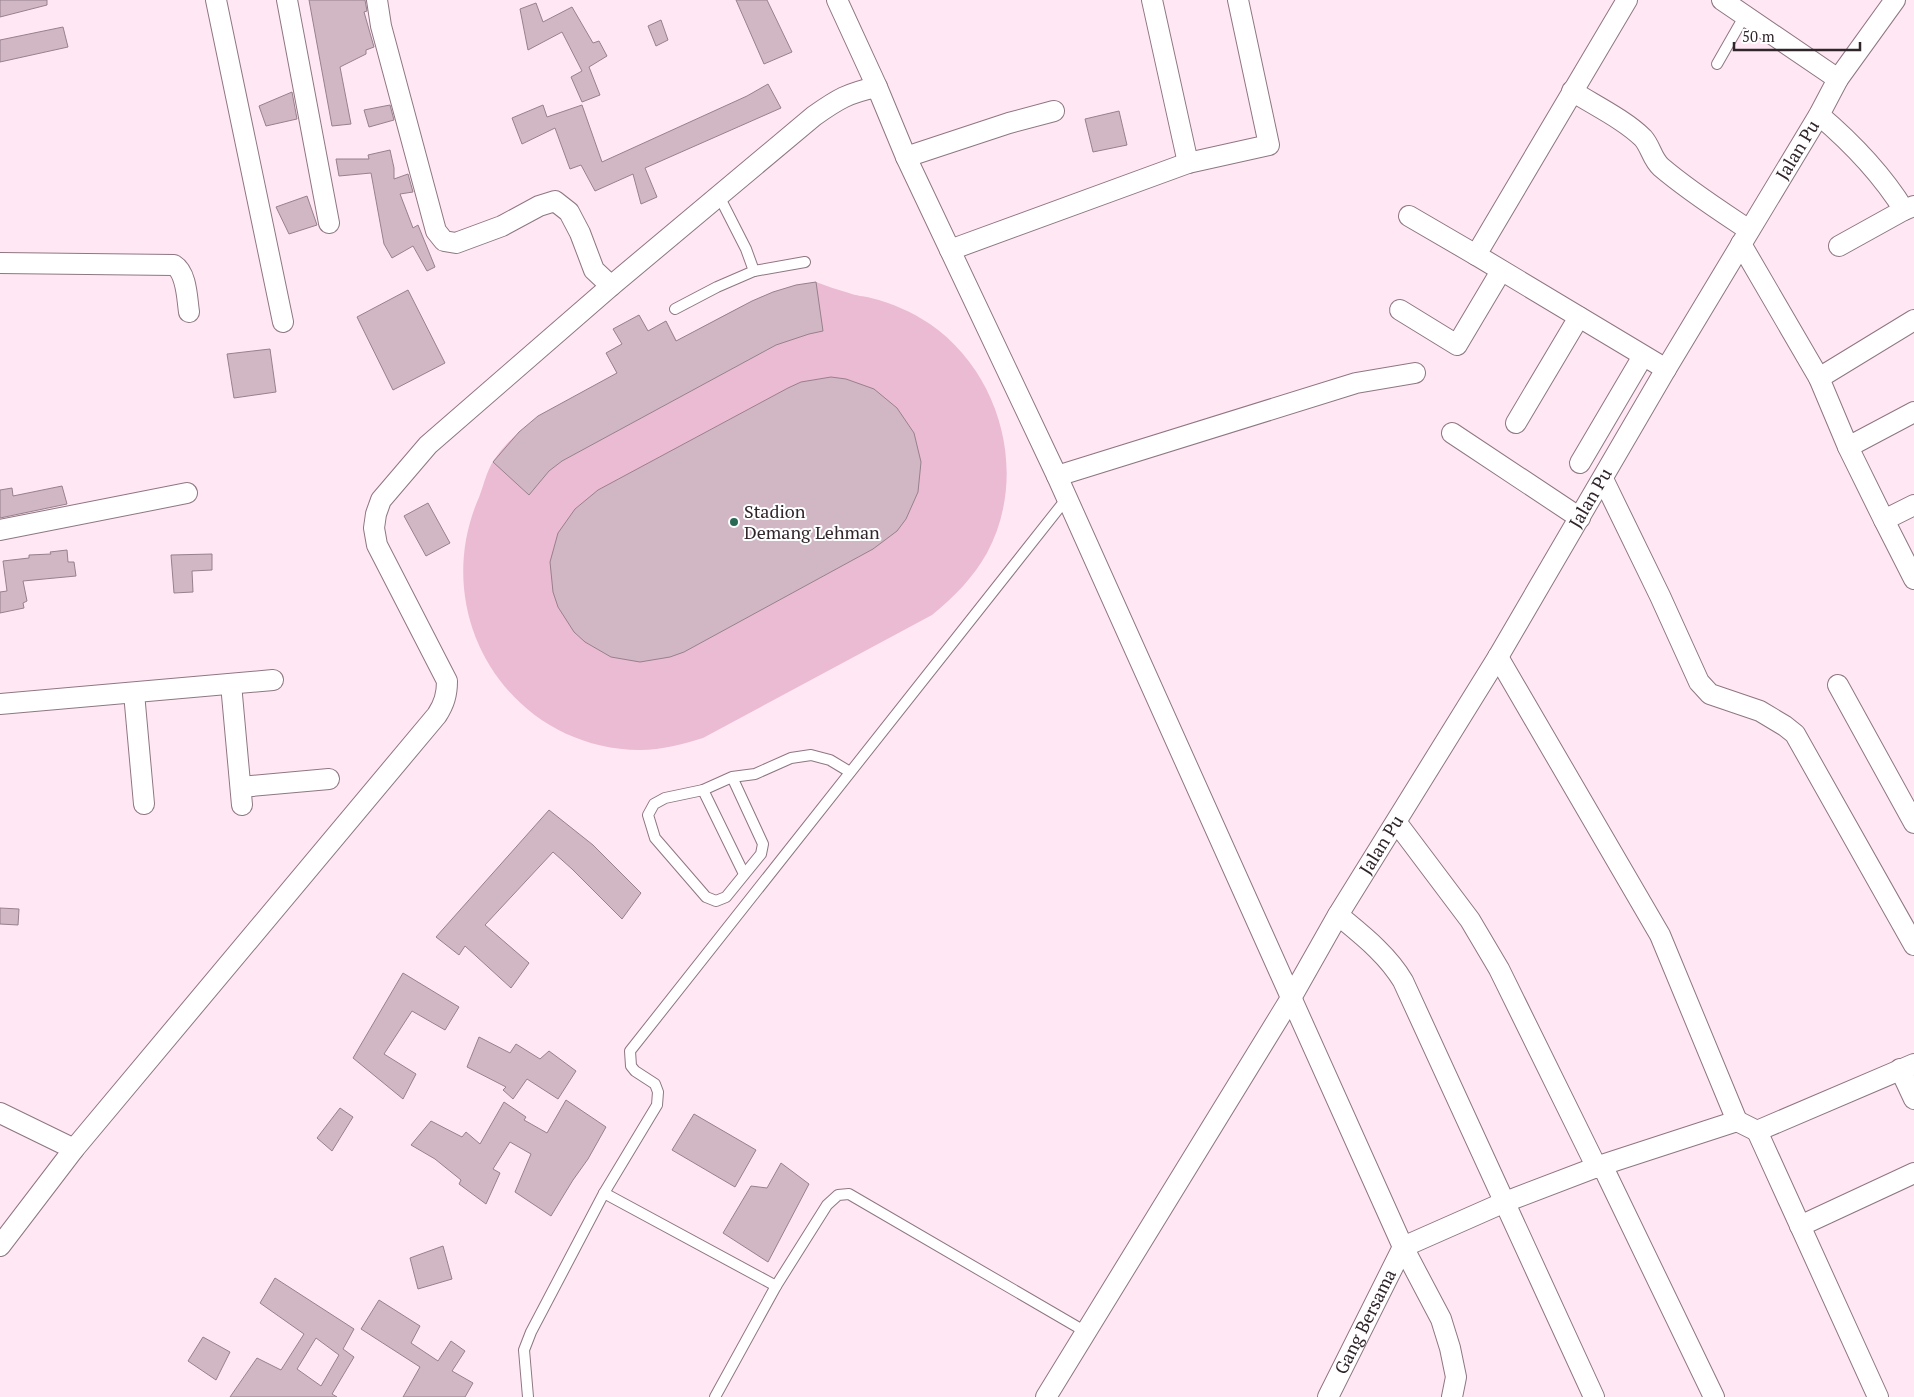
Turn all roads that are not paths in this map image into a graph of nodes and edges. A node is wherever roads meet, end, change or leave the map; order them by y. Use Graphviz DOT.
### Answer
graph roads {
  1 [pos="216,0"];
  2 [pos="287,0"];
  3 [pos="377,0"];
  4 [pos="837,0"];
  5 [pos="1152,0"];
  6 [pos="1238,0"];
  7 [pos="1627,0"];
  8 [pos="1895,0"];
  9 [pos="1736,6"];
  10 [pos="1717,64"];
  11 [pos="1838,79"];
  12 [pos="877,87"];
  13 [pos="1572,91"];
  14 [pos="1054,111"];
  15 [pos="1819,115"];
  16 [pos="906,157"];
  17 [pos="1188,163"];
  18 [pos="719,196"];
  19 [pos="1909,208"];
  20 [pos="1410,216"];
  21 [pos="329,223"];
  22 [pos="1745,237"];
  23 [pos="1839,246"];
  24 [pos="950,250"];
  25 [pos="1476,255"];
  26 [pos="805,262"];
  27 [pos="0,263"];
  28 [pos="1501,270"];
  29 [pos="754,271"];
  30 [pos="611,286"];
  31 [pos="675,309"];
  32 [pos="1400,310"];
  33 [pos="189,312"];
  34 [pos="1579,317"];
  35 [pos="1914,320"];
  36 [pos="283,322"];
  37 [pos="1643,356"];
  38 [pos="1666,370"];
  39 [pos="1415,373"];
  40 [pos="1818,378"];
  41 [pos="1914,412"];
  42 [pos="1516,423"];
  43 [pos="1452,433"];
  44 [pos="1848,447"];
  45 [pos="1580,463"];
  46 [pos="1057,476"];
  47 [pos="1603,479"];
  48 [pos="187,493"];
  49 [pos="1067,498"];
  50 [pos="1914,505"];
  51 [pos="1580,518"];
  52 [pos="1884,520"];
  53 [pos="0,530"];
  54 [pos="1914,579"];
  55 [pos="1498,657"];
  56 [pos="273,680"];
  57 [pos="231,684"];
  58 [pos="1838,685"];
  59 [pos="134,692"];
  60 [pos="0,704"];
  61 [pos="850,772"];
  62 [pos="732,777"];
  63 [pos="329,779"];
  64 [pos="703,790"];
  65 [pos="1908,800"];
  66 [pos="144,804"];
  67 [pos="1397,823"];
  68 [pos="1914,823"];
  69 [pos="744,874"];
  70 [pos="1338,915"];
  71 [pos="1914,945"];
  72 [pos="1291,998"];
  73 [pos="1907,1066"];
  74 [pos="1914,1099"];
  75 [pos="0,1113"];
  76 [pos="1737,1121"];
  77 [pos="1757,1131"];
  78 [pos="74,1149"];
  79 [pos="1599,1166"];
  80 [pos="1914,1173"];
  81 [pos="604,1193"];
  82 [pos="1505,1202"];
  83 [pos="1800,1226"];
  84 [pos="0,1246"];
  85 [pos="1403,1247"];
  86 [pos="776,1286"];
  87 [pos="1086,1332"];
  88 [pos="528,1397"];
  89 [pos="715,1397"];
  90 [pos="1046,1397"];
  91 [pos="1328,1397"];
  92 [pos="1452,1397"];
  93 [pos="1594,1397"];
  94 [pos="1714,1397"];
  95 [pos="1878,1397"];
  1 -- 36 [label="street"];
  2 -- 21 [label="street"];
  3 -- 30 [label="street"];
  4 -- 12 [label="street"];
  5 -- 17 [label="street"];
  6 -- 17 [label="street"];
  7 -- 13 [label="street"];
  8 -- 11 [label="street, Jalan Pu"];
  9 -- 10 [label="lane"];
  9 -- 11 [label="street"];
  11 -- 15 [label="street, Jalan Pu"];
  12 -- 16 [label="street"];
  12 -- 18 [label="street"];
  13 -- 22 [label="street"];
  13 -- 25 [label="street"];
  14 -- 16 [label="street"];
  15 -- 19 [label="street"];
  15 -- 22 [label="street, Jalan Pu"];
  16 -- 24 [label="street"];
  17 -- 24 [label="street"];
  18 -- 29 [label="lane"];
  18 -- 30 [label="street"];
  19 -- 23 [label="street"];
  20 -- 25 [label="street"];
  22 -- 38 [label="street, Jalan Pu"];
  22 -- 40 [label="street"];
  24 -- 46 [label="street"];
  25 -- 28 [label="street"];
  26 -- 29 [label="lane"];
  27 -- 33 [label="street"];
  28 -- 32 [label="street"];
  28 -- 34 [label="street"];
  29 -- 31 [label="lane"];
  30 -- 78 [label="street"];
  34 -- 37 [label="street"];
  34 -- 42 [label="street"];
  35 -- 40 [label="street"];
  37 -- 38 [label="street"];
  37 -- 45 [label="street"];
  38 -- 47 [label="street, Jalan Pu"];
  39 -- 46 [label="street"];
  40 -- 44 [label="street"];
  41 -- 44 [label="street"];
  43 -- 51 [label="street"];
  44 -- 52 [label="street"];
  46 -- 49 [label="street"];
  47 -- 51 [label="street, Jalan Pu"];
  47 -- 71 [label="street"];
  48 -- 53 [label="street"];
  49 -- 61 [label="lane"];
  49 -- 72 [label="street"];
  50 -- 52 [label="street"];
  51 -- 55 [label="street, Jalan Pu"];
  52 -- 54 [label="street"];
  55 -- 67 [label="street, Jalan Pu"];
  55 -- 76 [label="street"];
  56 -- 57 [label="street"];
  57 -- 59 [label="street"];
  57 -- 63 [label="street"];
  58 -- 65 [label="street"];
  59 -- 60 [label="street"];
  59 -- 66 [label="street"];
  61 -- 62 [label="lane"];
  61 -- 81 [label="lane"];
  62 -- 64 [label="lane"];
  62 -- 69 [label="lane"];
  64 -- 69 [label="lane"];
  64 -- 69 [label="lane"];
  65 -- 68 [label="street"];
  67 -- 70 [label="street, Jalan Pu"];
  67 -- 79 [label="street"];
  70 -- 72 [label="street, Jalan Pu"];
  70 -- 82 [label="street"];
  72 -- 85 [label="street"];
  72 -- 87 [label="street, Jalan Pu"];
  73 -- 74 [label="street"];
  73 -- 77 [label="street"];
  75 -- 78 [label="street"];
  76 -- 77 [label="street"];
  76 -- 79 [label="street"];
  77 -- 83 [label="street"];
  78 -- 84 [label="street"];
  79 -- 82 [label="street"];
  79 -- 94 [label="street"];
  80 -- 83 [label="street"];
  81 -- 86 [label="lane"];
  81 -- 88 [label="lane"];
  82 -- 85 [label="street"];
  82 -- 93 [label="street"];
  83 -- 95 [label="street"];
  85 -- 91 [label="street, Gang Bersama"];
  85 -- 92 [label="street"];
  86 -- 87 [label="lane"];
  86 -- 89 [label="lane"];
  87 -- 90 [label="street, Jalan Pu"];
}
